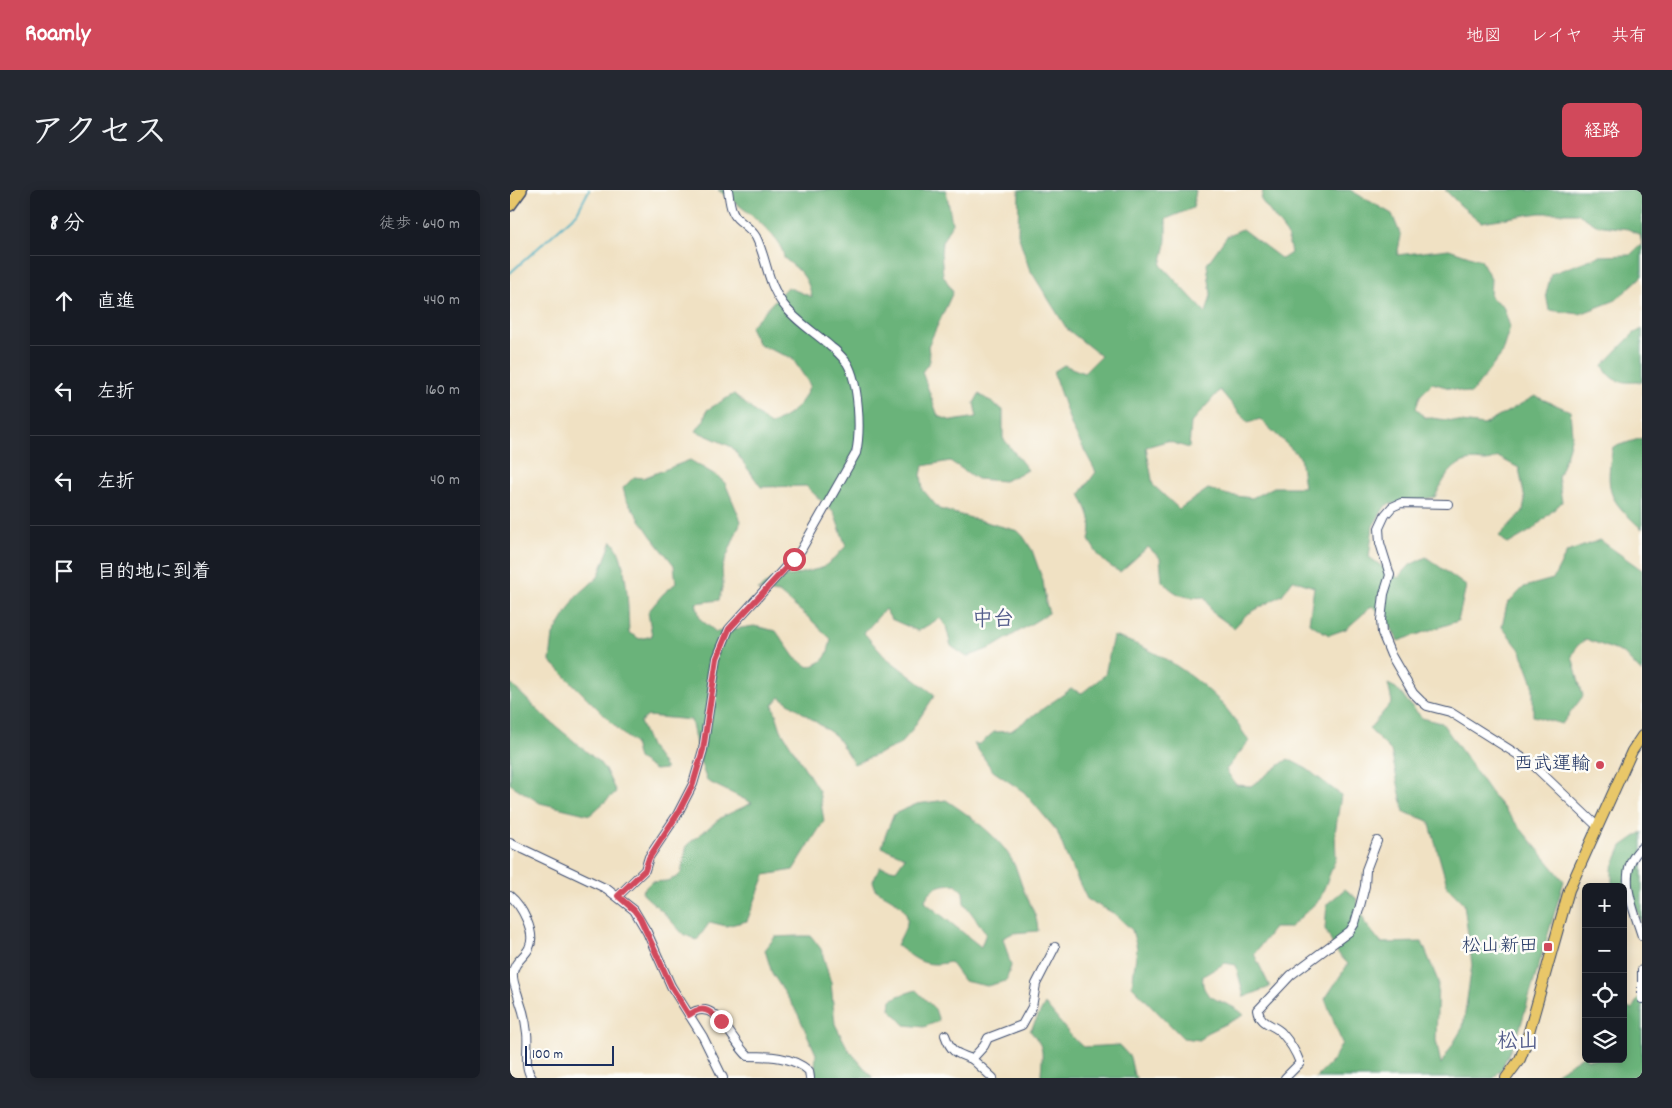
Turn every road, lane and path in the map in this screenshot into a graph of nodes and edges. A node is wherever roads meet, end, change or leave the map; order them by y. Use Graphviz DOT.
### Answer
graph roads {
  1 [pos="521,190"];
  2 [pos="728,190"];
  3 [pos="510,205"];
  4 [pos="1448,504"];
  5 [pos="1642,736"];
  6 [pos="1597,826"];
  7 [pos="1377,841"];
  8 [pos="510,843"];
  9 [pos="1642,847"];
  10 [pos="510,896"];
  11 [pos="618,896"];
  12 [pos="1642,936"];
  13 [pos="1055,947"];
  14 [pos="1642,970"];
  15 [pos="1642,999"];
  16 [pos="689,1015"];
  17 [pos="945,1035"];
  18 [pos="972,1058"];
  19 [pos="532,1078"];
  20 [pos="723,1078"];
  21 [pos="810,1078"];
  22 [pos="993,1078"];
  23 [pos="1285,1078"];
  24 [pos="1506,1078"];
  1 -- 3 [label="highway"];
  2 -- 11 [label="street"];
  4 -- 6 [label="street"];
  5 -- 6 [label="main road"];
  6 -- 24 [label="main road"];
  7 -- 23 [label="street"];
  8 -- 11 [label="street"];
  9 -- 12 [label="street"];
  10 -- 19 [label="street"];
  11 -- 16 [label="street"];
  13 -- 18 [label="street"];
  14 -- 15 [label="street"];
  16 -- 20 [label="street"];
  16 -- 21 [label="street"];
  17 -- 18 [label="street"];
  18 -- 22 [label="street"];
}
